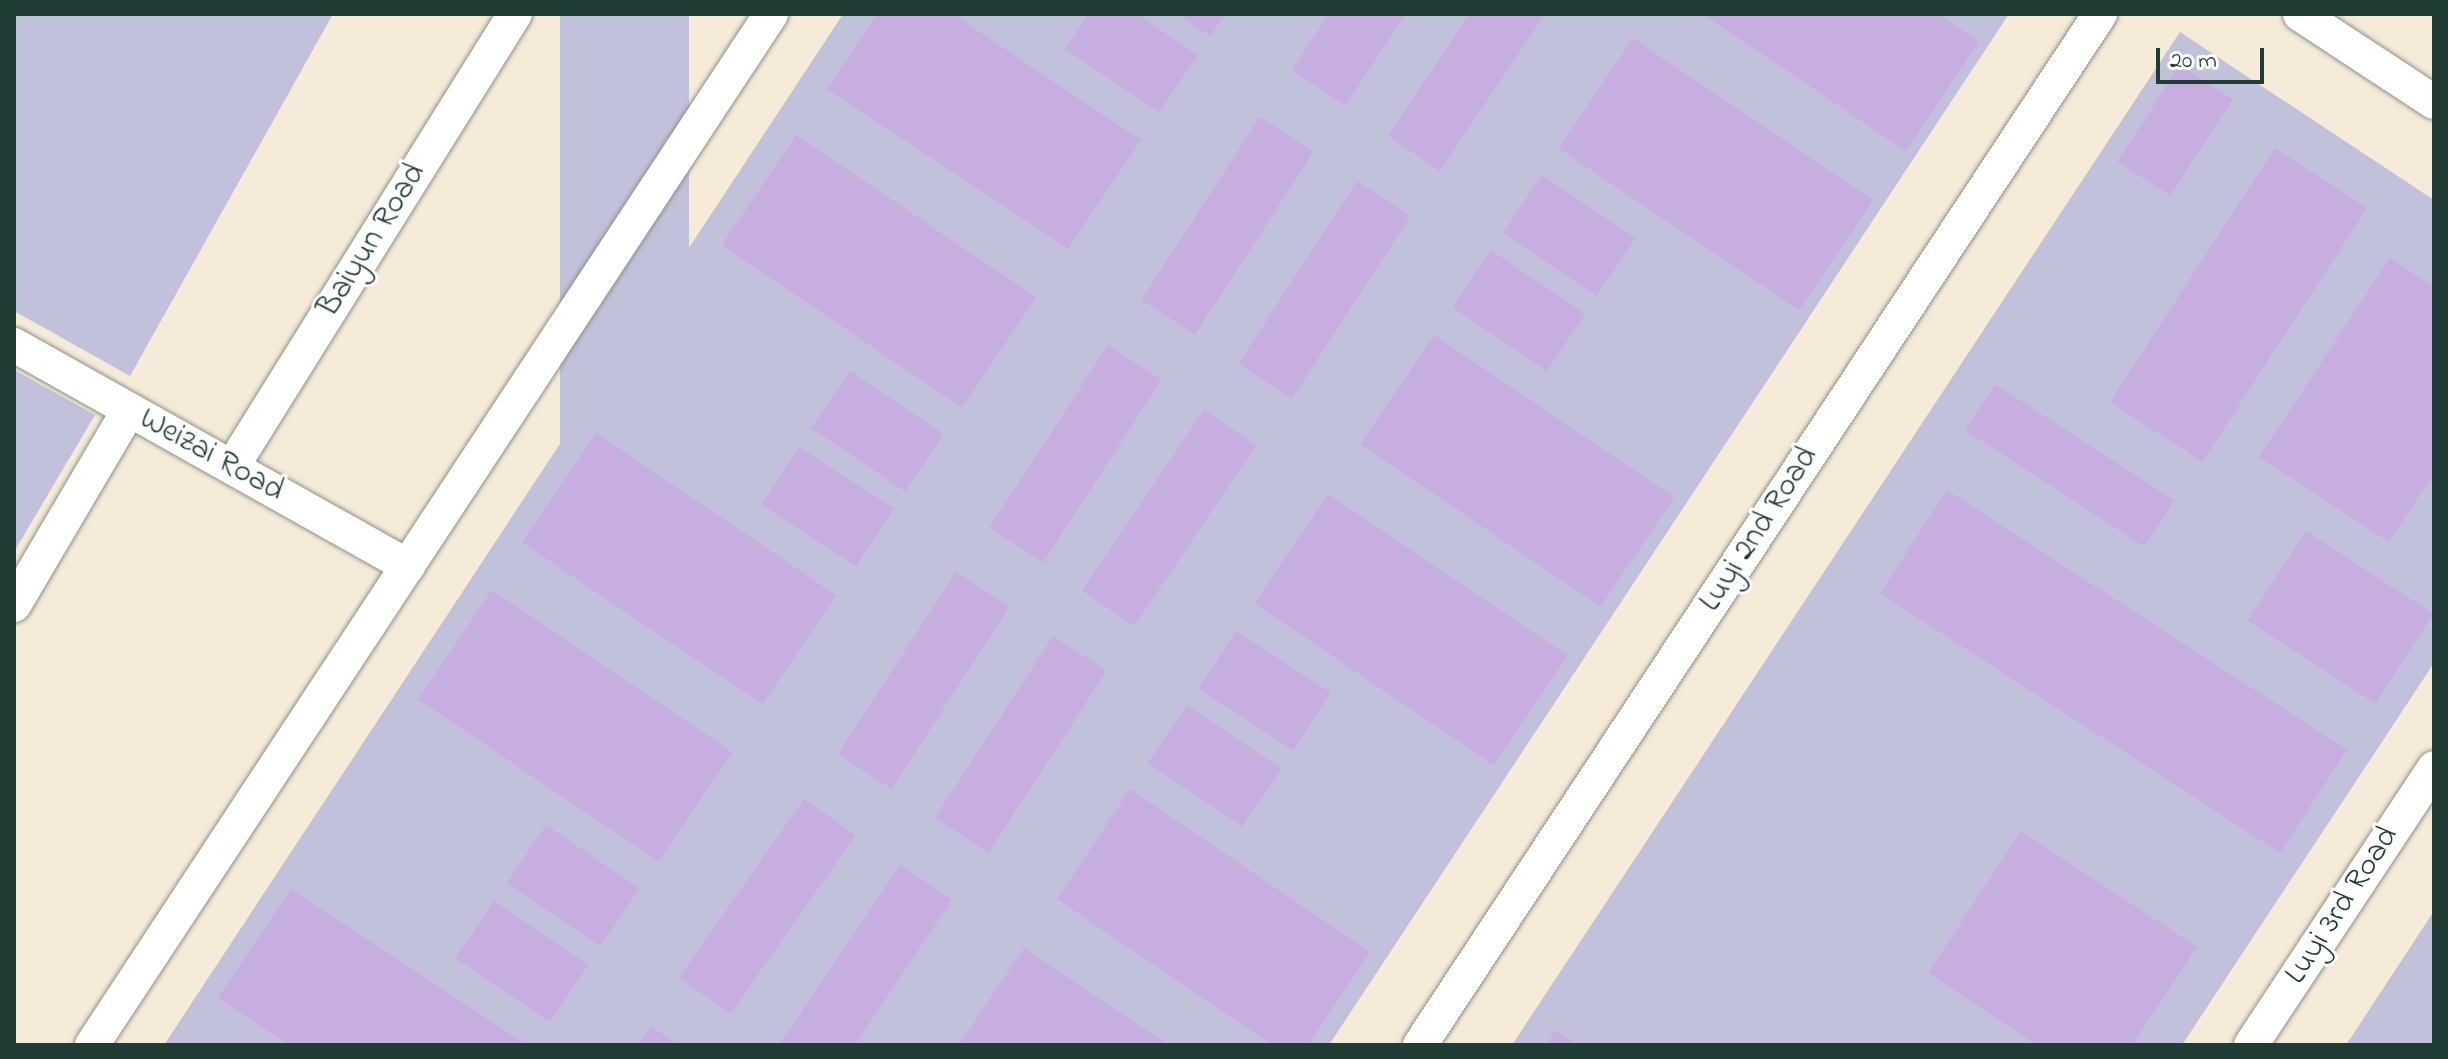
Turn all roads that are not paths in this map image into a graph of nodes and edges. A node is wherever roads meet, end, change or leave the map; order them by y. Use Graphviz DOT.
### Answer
graph roads {
  1 [pos="515,14"];
  2 [pos="771,14"];
  3 [pos="2100,14"];
  4 [pos="2300,14"];
  5 [pos="2434,102"];
  6 [pos="14,345"];
  7 [pos="129,410"];
  8 [pos="232,467"];
  9 [pos="408,566"];
  10 [pos="14,605"];
  11 [pos="2434,768"];
  12 [pos="92,1045"];
  13 [pos="1420,1045"];
  14 [pos="2251,1045"];
  1 -- 8 [label="street, Baiyun Road"];
  2 -- 9 [label="street"];
  3 -- 13 [label="street, Luyi 2nd Road"];
  4 -- 5 [label="street"];
  6 -- 7 [label="street, Weizai Road"];
  7 -- 8 [label="street, Weizai Road"];
  7 -- 10 [label="street"];
  8 -- 9 [label="street, Weizai Road"];
  9 -- 12 [label="street"];
  11 -- 14 [label="street, Luyi 3rd Road"];
}
